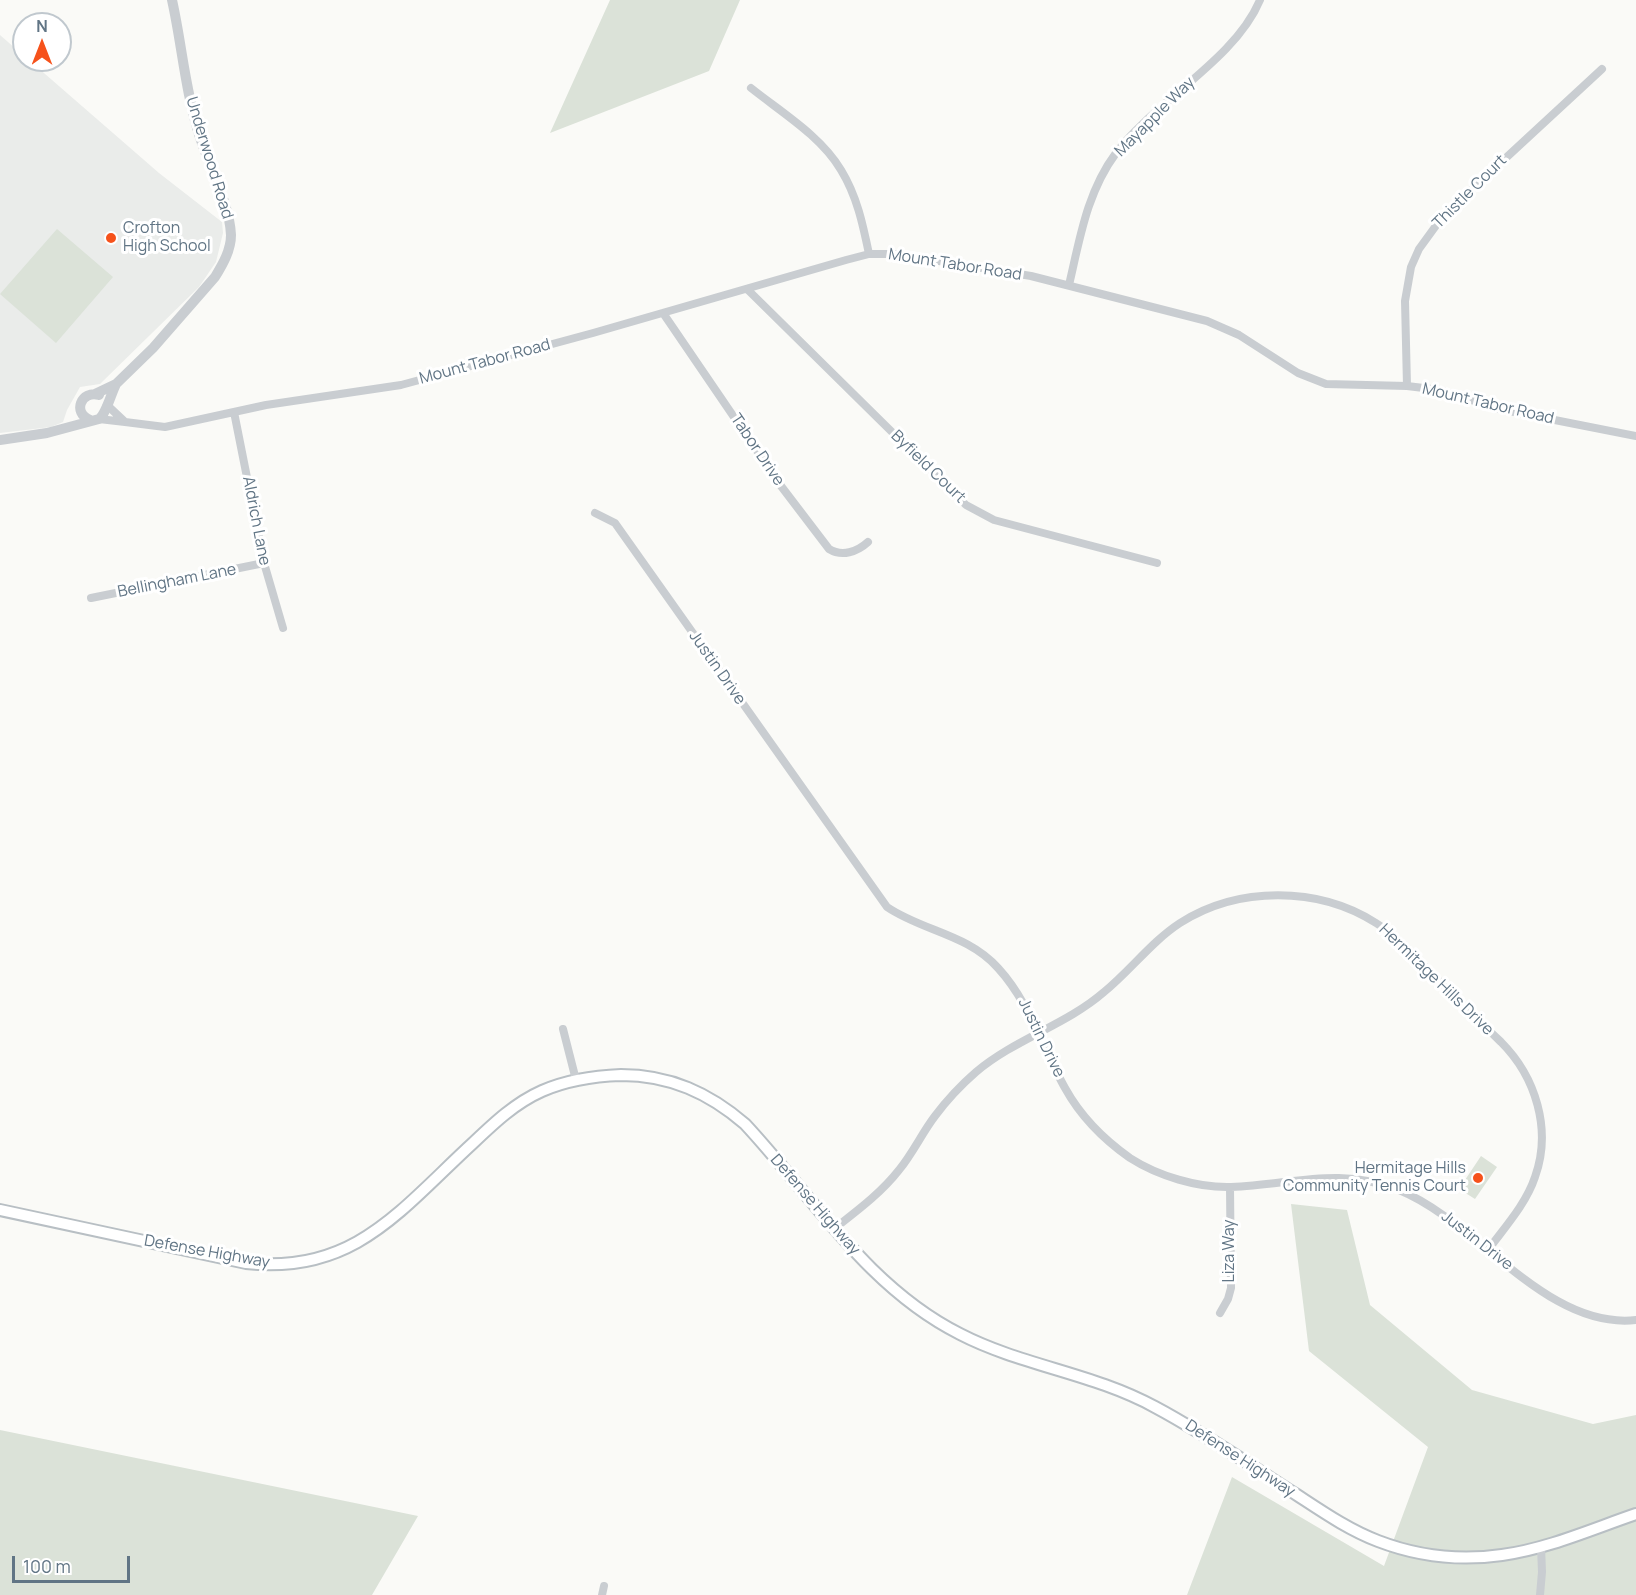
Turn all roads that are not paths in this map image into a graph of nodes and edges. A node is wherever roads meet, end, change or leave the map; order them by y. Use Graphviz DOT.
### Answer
graph roads {
  1 [pos="172,0"];
  2 [pos="1260,0"];
  3 [pos="1602,69"];
  4 [pos="752,88"];
  5 [pos="869,254"];
  6 [pos="1069,285"];
  7 [pos="747,288"];
  8 [pos="663,313"];
  9 [pos="116,384"];
  10 [pos="1407,386"];
  11 [pos="94,394"];
  12 [pos="106,405"];
  13 [pos="80,406"];
  14 [pos="234,412"];
  15 [pos="95,420"];
  16 [pos="125,422"];
  17 [pos="60,429"];
  18 [pos="1636,436"];
  19 [pos="0,440"];
  20 [pos="594,513"];
  21 [pos="868,543"];
  22 [pos="264,563"];
  23 [pos="1157,563"];
  24 [pos="91,598"];
  25 [pos="283,628"];
  26 [pos="563,1029"];
  27 [pos="1039,1032"];
  28 [pos="576,1080"];
  29 [pos="1230,1187"];
  30 [pos="0,1210"];
  31 [pos="835,1228"];
  32 [pos="1488,1250"];
  33 [pos="1220,1313"];
  34 [pos="1636,1320"];
  35 [pos="1636,1514"];
  36 [pos="1541,1546"];
  37 [pos="604,1586"];
  38 [pos="602,1595"];
  39 [pos="1540,1595"];
  1 -- 9 [label="street, Underwood Road"];
  2 -- 6 [label="street, Mayapple Way"];
  3 -- 10 [label="street, Thistle Court"];
  4 -- 5 [label="street"];
  5 -- 6 [label="street, Mount Tabor Road"];
  5 -- 7 [label="street, Mount Tabor Road"];
  6 -- 10 [label="street, Mount Tabor Road"];
  7 -- 8 [label="street, Mount Tabor Road"];
  7 -- 23 [label="street, Byfield Court"];
  8 -- 14 [label="street, Mount Tabor Road"];
  8 -- 21 [label="street, Tabor Drive"];
  9 -- 11 [label="street, Underwood Road"];
  9 -- 12 [label="street, Underwood Road"];
  10 -- 18 [label="street, Mount Tabor Road"];
  11 -- 12 [label="street"];
  11 -- 13 [label="street"];
  12 -- 15 [label="street"];
  12 -- 16 [label="street"];
  13 -- 15 [label="street"];
  13 -- 17 [label="street"];
  14 -- 16 [label="street, Mount Tabor Road"];
  14 -- 22 [label="street, Aldrich Lane"];
  15 -- 16 [label="street, Mount Tabor Road"];
  15 -- 17 [label="street"];
  17 -- 19 [label="street"];
  20 -- 27 [label="street, Justin Drive"];
  22 -- 24 [label="street, Bellingham Lane"];
  22 -- 25 [label="street, Aldrich Lane"];
  26 -- 28 [label="street"];
  27 -- 29 [label="street, Justin Drive"];
  27 -- 31 [label="street, Hermitage Hills Drive"];
  27 -- 32 [label="street, Hermitage Hills Drive"];
  28 -- 30 [label="main road, Defense Highway"];
  28 -- 31 [label="main road, Defense Highway"];
  29 -- 32 [label="street, Justin Drive"];
  29 -- 33 [label="street, Liza Way"];
  31 -- 36 [label="main road, Defense Highway"];
  32 -- 34 [label="street, Justin Drive"];
  35 -- 36 [label="main road, Defense Highway"];
  36 -- 39 [label="street"];
  37 -- 38 [label="street"];
}
